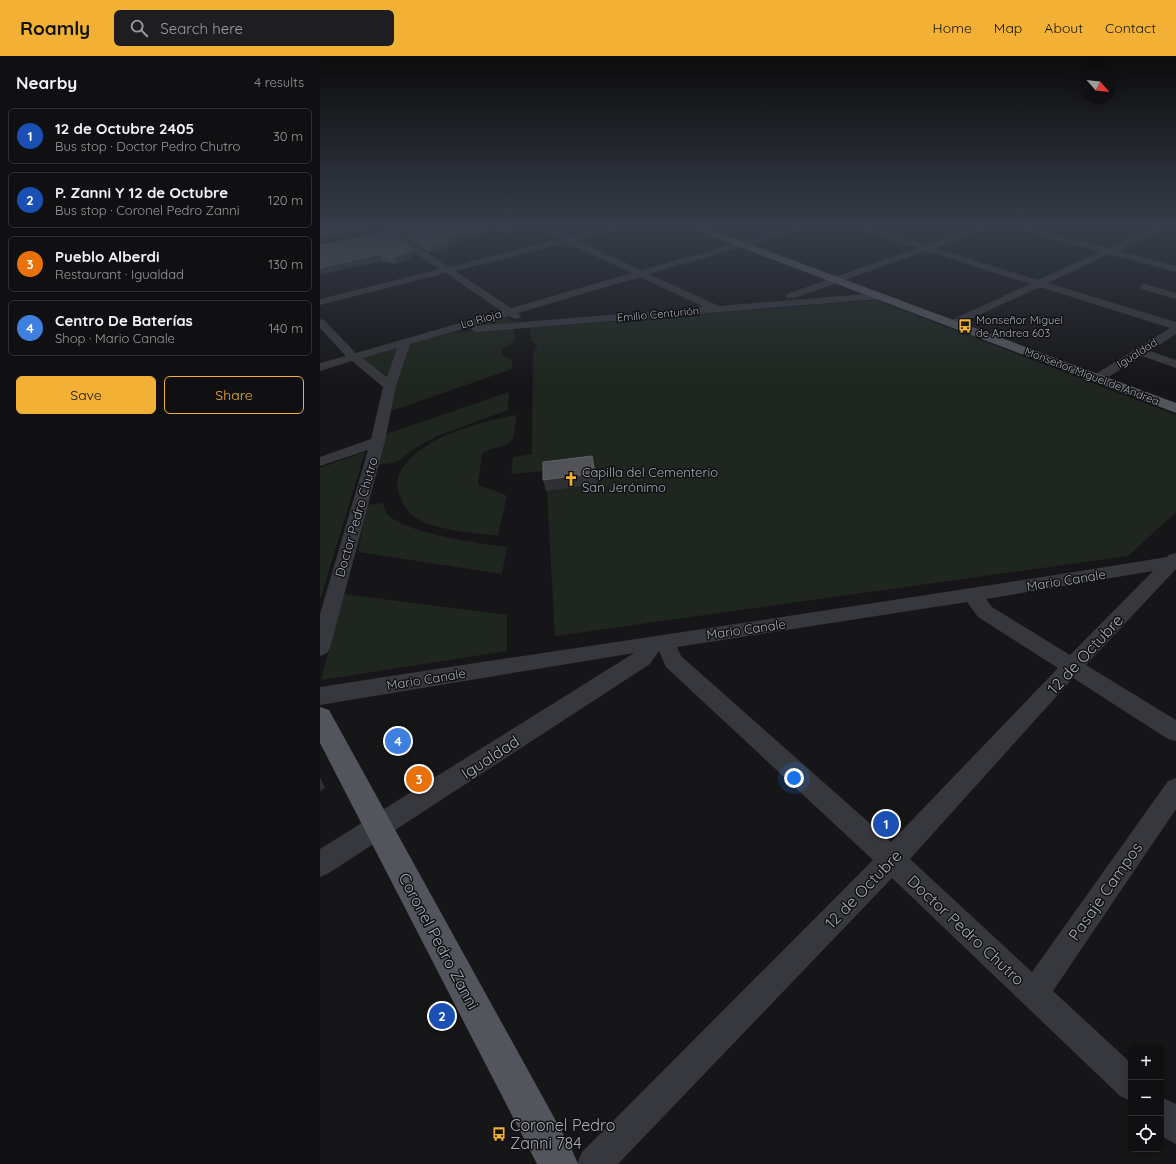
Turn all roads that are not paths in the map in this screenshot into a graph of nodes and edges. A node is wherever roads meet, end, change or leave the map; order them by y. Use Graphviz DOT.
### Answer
graph roads {
  1 [pos="416,278"];
  2 [pos="458,278"];
  3 [pos="623,278"];
  4 [pos="649,278"];
  5 [pos="831,278"];
  6 [pos="843,278"];
  7 [pos="1022,278"];
  8 [pos="1050,278"];
  9 [pos="837,280"];
  10 [pos="1039,283"];
  11 [pos="1145,287"];
  12 [pos="879,296"];
  13 [pos="1176,296"];
  14 [pos="320,302"];
  15 [pos="767,305"];
  16 [pos="716,309"];
  17 [pos="509,311"];
  18 [pos="320,322"];
  19 [pos="953,323"];
  20 [pos="523,325"];
  21 [pos="1176,327"];
  22 [pos="436,333"];
  23 [pos="405,342"];
  24 [pos="1140,351"];
  25 [pos="354,357"];
  26 [pos="1176,364"];
  27 [pos="320,367"];
  28 [pos="1098,378"];
  29 [pos="390,386"];
  30 [pos="1176,408"];
  31 [pos="378,441"];
  32 [pos="320,462"];
  33 [pos="1174,560"];
  34 [pos="972,596"];
  35 [pos="327,603"];
  36 [pos="660,642"];
  37 [pos="320,648"];
  38 [pos="1071,667"];
  39 [pos="320,696"];
  40 [pos="320,718"];
  41 [pos="1176,732"];
  42 [pos="1176,789"];
  43 [pos="379,827"];
  44 [pos="892,860"];
  45 [pos="320,864"];
  46 [pos="1034,994"];
  47 [pos="1128,1082"];
  48 [pos="1164,1116"];
  49 [pos="1176,1127"];
  50 [pos="558,1164"];
  51 [pos="594,1164"];
  1 -- 14 [label="street"];
  2 -- 17 [label="street"];
  3 -- 17 [label="street, La Rioja"];
  4 -- 16 [label="street"];
  5 -- 9 [label="main road, Monseñor Miguel de Andrea"];
  6 -- 9 [label="street"];
  7 -- 10 [label="street"];
  8 -- 10 [label="street"];
  9 -- 12 [label="main road, Monseñor Miguel de Andrea"];
  9 -- 15 [label="street"];
  10 -- 19 [label="street"];
  10 -- 21 [label="street"];
  11 -- 13 [label="street"];
  12 -- 15 [label="street, Emilio Centurión"];
  12 -- 19 [label="main road, Monseñor Miguel de Andrea"];
  15 -- 16 [label="street, Emilio Centurión"];
  16 -- 20 [label="street, Emilio Centurión"];
  17 -- 20 [label="street"];
  17 -- 22 [label="street, La Rioja"];
  18 -- 25 [label="street"];
  19 -- 28 [label="main road, Monseñor Miguel de Andrea"];
  20 -- 22 [label="street, Emilio Centurión"];
  21 -- 24 [label="street, Igualdad"];
  22 -- 23 [label="street, La Rioja"];
  23 -- 25 [label="street, La Rioja"];
  23 -- 29 [label="street, Doctor Pedro Chutro"];
  24 -- 26 [label="street"];
  24 -- 28 [label="street, Igualdad"];
  25 -- 27 [label="street, La Rioja"];
  25 -- 29 [label="street"];
  28 -- 30 [label="main road, Monseñor Miguel de Andrea"];
  29 -- 31 [label="street, Doctor Pedro Chutro"];
  31 -- 32 [label="street"];
  31 -- 35 [label="street, Doctor Pedro Chutro"];
  33 -- 34 [label="street, Mario Canale"];
  33 -- 38 [label="street, 12 de Octubre"];
  34 -- 36 [label="street, Mario Canale"];
  34 -- 38 [label="street"];
  35 -- 37 [label="street, Doctor Pedro Chutro"];
  36 -- 39 [label="street, Mario Canale"];
  36 -- 43 [label="street, Igualdad"];
  36 -- 44 [label="street, Doctor Pedro Chutro"];
  38 -- 41 [label="street"];
  38 -- 44 [label="street, 12 de Octubre"];
  40 -- 43 [label="main road, Coronel Pedro Zanni"];
  42 -- 46 [label="street, Pasaje Campos"];
  43 -- 45 [label="street, Igualdad"];
  43 -- 50 [label="main road, Coronel Pedro Zanni"];
  44 -- 46 [label="street, Doctor Pedro Chutro"];
  44 -- 51 [label="street, 12 de Octubre"];
  46 -- 47 [label="street, Doctor Pedro Chutro"];
  48 -- 49 [label="street"];
}
